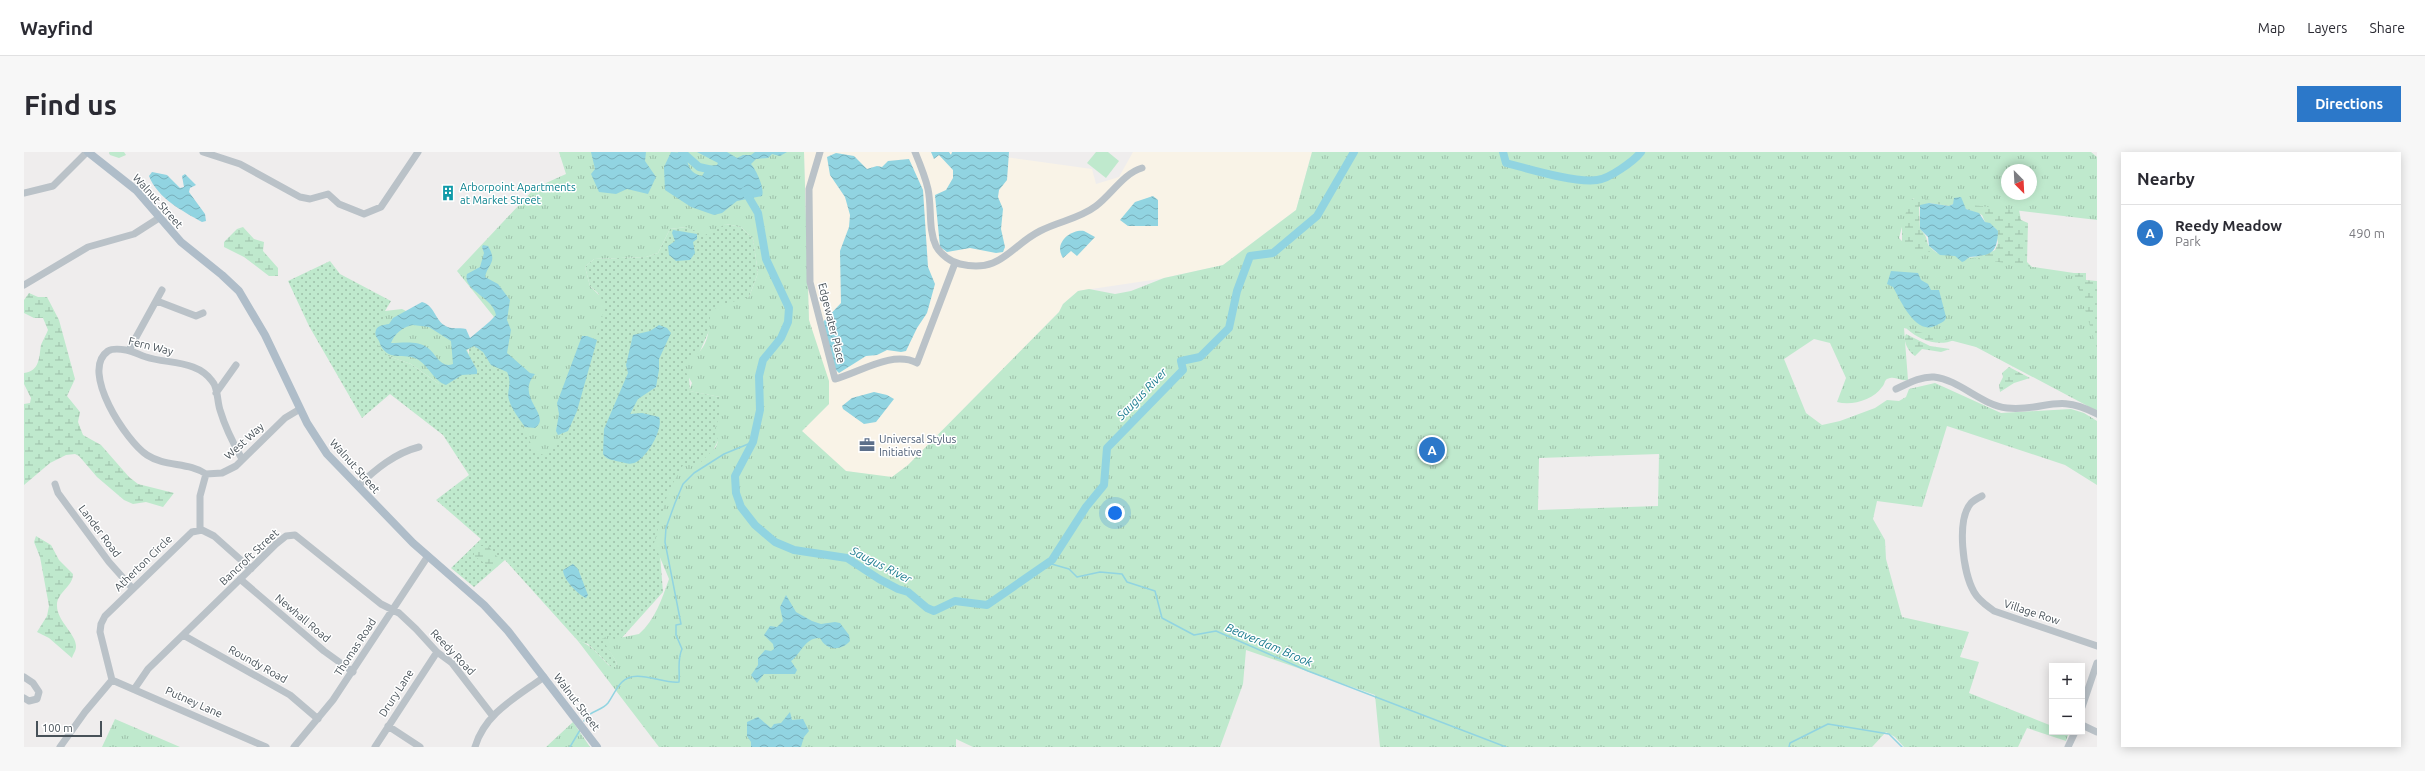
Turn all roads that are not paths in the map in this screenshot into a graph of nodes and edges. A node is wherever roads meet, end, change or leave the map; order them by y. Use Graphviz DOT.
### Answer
graph roads {
  1 [pos="88,152"];
  2 [pos="202,152"];
  3 [pos="418,152"];
  4 [pos="820,152"];
  5 [pos="915,152"];
  6 [pos="1142,168"];
  7 [pos="24,193"];
  8 [pos="160,218"];
  9 [pos="955,263"];
  10 [pos="24,285"];
  11 [pos="162,290"];
  12 [pos="156,301"];
  13 [pos="203,313"];
  14 [pos="129,350"];
  15 [pos="236,365"];
  16 [pos="1896,389"];
  17 [pos="216,393"];
  18 [pos="300,409"];
  19 [pos="2097,414"];
  20 [pos="419,447"];
  21 [pos="242,459"];
  22 [pos="206,474"];
  23 [pos="55,484"];
  24 [pos="358,486"];
  25 [pos="1982,496"];
  26 [pos="200,530"];
  27 [pos="428,556"];
  28 [pos="251,569"];
  29 [pos="240,579"];
  30 [pos="133,589"];
  31 [pos="392,612"];
  32 [pos="183,635"];
  33 [pos="2097,646"];
  34 [pos="437,652"];
  35 [pos="2097,663"];
  36 [pos="353,672"];
  37 [pos="24,677"];
  38 [pos="544,677"];
  39 [pos="112,680"];
  40 [pos="135,688"];
  41 [pos="24,698"];
  42 [pos="2085,699"];
  43 [pos="492,714"];
  44 [pos="318,719"];
  45 [pos="388,726"];
  46 [pos="2085,726"];
  47 [pos="2097,732"];
  48 [pos="2073,735"];
  49 [pos="60,747"];
  50 [pos="266,747"];
  51 [pos="294,747"];
  52 [pos="375,747"];
  53 [pos="420,747"];
  54 [pos="475,747"];
  55 [pos="597,747"];
  56 [pos="2068,747"];
  1 -- 7 [label="street"];
  1 -- 8 [label="main road, Walnut Street"];
  2 -- 3 [label="street"];
  4 -- 9 [label="street, Edgewater Place"];
  5 -- 9 [label="street"];
  6 -- 9 [label="street"];
  8 -- 10 [label="street"];
  8 -- 18 [label="main road, Walnut Street"];
  11 -- 12 [label="street"];
  12 -- 13 [label="street"];
  12 -- 14 [label="street"];
  14 -- 17 [label="street, Fern Way"];
  14 -- 22 [label="street, Fern Way"];
  15 -- 17 [label="street"];
  16 -- 19 [label="street"];
  17 -- 21 [label="street, Fern Way"];
  18 -- 21 [label="street, West Way"];
  18 -- 24 [label="main road, Walnut Street"];
  20 -- 24 [label="street"];
  21 -- 22 [label="street, West Way"];
  22 -- 26 [label="street"];
  23 -- 30 [label="street, Lander Road"];
  24 -- 27 [label="main road, Walnut Street"];
  25 -- 33 [label="street, Village Row"];
  26 -- 28 [label="street"];
  26 -- 30 [label="street, Atherton Circle"];
  27 -- 31 [label="street, Thomas Road"];
  27 -- 38 [label="main road, Walnut Street"];
  28 -- 29 [label="street, Bancroft Street"];
  28 -- 31 [label="street, Bancroft Street"];
  29 -- 32 [label="street, Bancroft Street"];
  29 -- 36 [label="street, Newhall Road"];
  30 -- 39 [label="street, Atherton Circle"];
  31 -- 34 [label="street, Reedy Road"];
  31 -- 36 [label="street, Thomas Road"];
  32 -- 40 [label="street, Bancroft Street"];
  32 -- 44 [label="street, Roundy Road"];
  34 -- 43 [label="street, Reedy Road"];
  34 -- 45 [label="street, Drury Lane"];
  35 -- 42 [label="street"];
  36 -- 44 [label="street, Thomas Road"];
  37 -- 41 [label="street"];
  38 -- 43 [label="street"];
  38 -- 55 [label="main road, Walnut Street"];
  39 -- 40 [label="street, Putney Lane"];
  39 -- 49 [label="street"];
  40 -- 50 [label="street, Putney Lane"];
  43 -- 54 [label="street"];
  44 -- 51 [label="street, Thomas Road"];
  45 -- 52 [label="street, Drury Lane"];
  45 -- 53 [label="street"];
  46 -- 47 [label="street"];
  48 -- 56 [label="street"];
}
